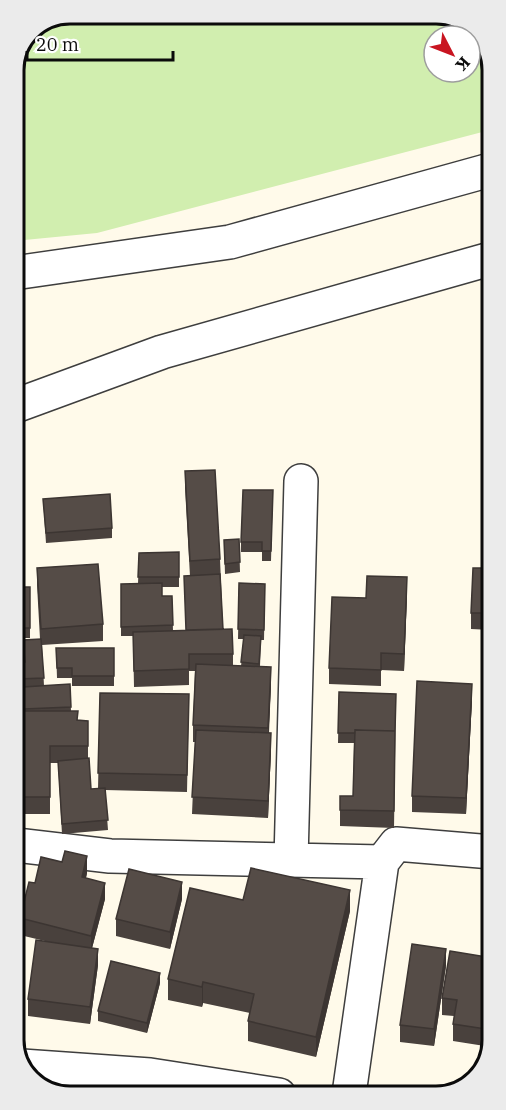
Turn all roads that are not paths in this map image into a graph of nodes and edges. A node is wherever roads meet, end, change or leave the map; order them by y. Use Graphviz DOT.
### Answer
graph roads {
  1 [pos="482,172"];
  2 [pos="482,261"];
  3 [pos="24,272"];
  4 [pos="24,403"];
  5 [pos="301,481"];
  6 [pos="24,846"];
  7 [pos="482,851"];
  8 [pos="291,860"];
  9 [pos="382,862"];
  10 [pos="33,1068"];
  11 [pos="149,1085"];
  12 [pos="350,1086"];
  1 -- 3 [label="street"];
  2 -- 4 [label="street"];
  5 -- 8 [label="street"];
  6 -- 8 [label="street"];
  7 -- 9 [label="street"];
  8 -- 9 [label="street"];
  9 -- 12 [label="street"];
  10 -- 11 [label="street"];
}
